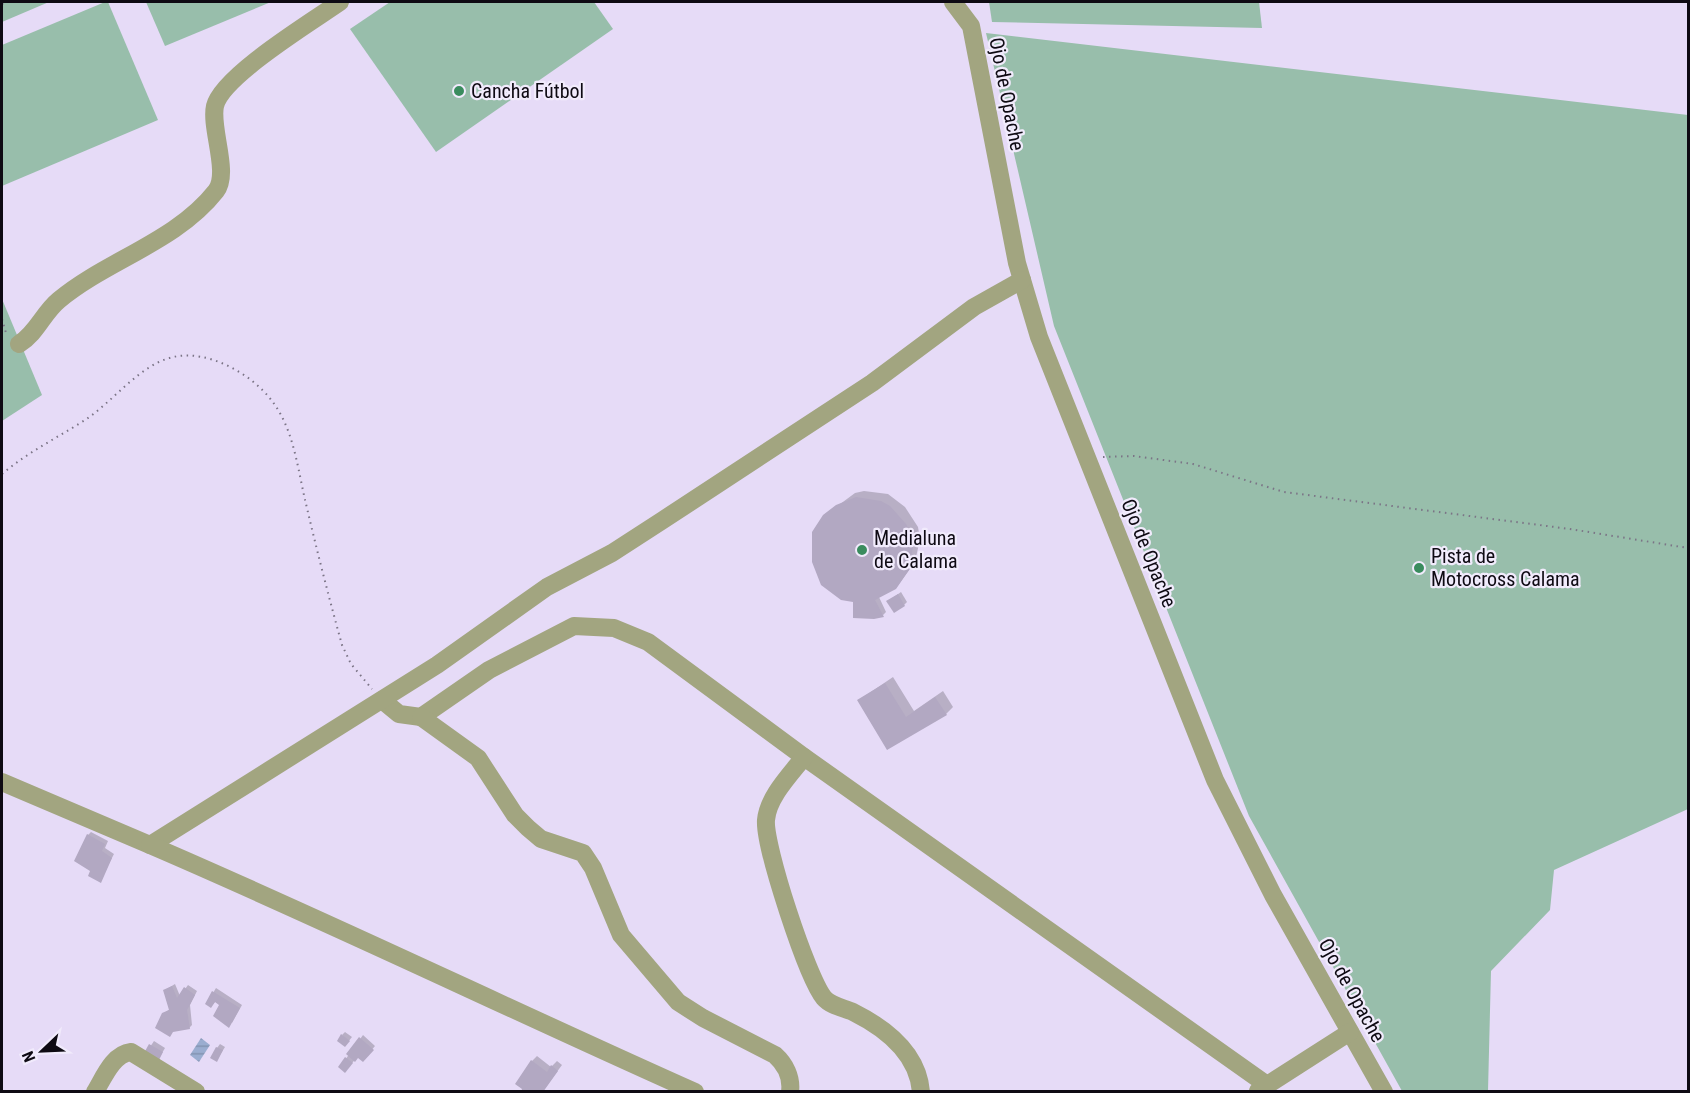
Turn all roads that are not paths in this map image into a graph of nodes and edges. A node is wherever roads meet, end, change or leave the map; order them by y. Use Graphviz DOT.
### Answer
graph roads {
  1 [pos="340,2"];
  2 [pos="953,2"];
  3 [pos="1022,280"];
  4 [pos="13,339"];
  5 [pos="382,700"];
  6 [pos="421,717"];
  7 [pos="804,757"];
  8 [pos="2,782"];
  9 [pos="150,845"];
  10 [pos="1350,1032"];
  11 [pos="1262,1088"];
  12 [pos="95,1092"];
  13 [pos="196,1092"];
  14 [pos="695,1092"];
  15 [pos="790,1092"];
  16 [pos="921,1092"];
  17 [pos="1384,1092"];
  1 -- 4 [label="street"];
  2 -- 3 [label="street, Ojo de Opache"];
  3 -- 5 [label="street"];
  3 -- 10 [label="street, Ojo de Opache"];
  5 -- 6 [label="street"];
  5 -- 9 [label="street"];
  6 -- 7 [label="street"];
  6 -- 15 [label="street"];
  7 -- 11 [label="street"];
  7 -- 16 [label="street"];
  8 -- 9 [label="street"];
  9 -- 14 [label="street"];
  10 -- 11 [label="street"];
  10 -- 17 [label="street, Ojo de Opache"];
  12 -- 13 [label="street"];
}
